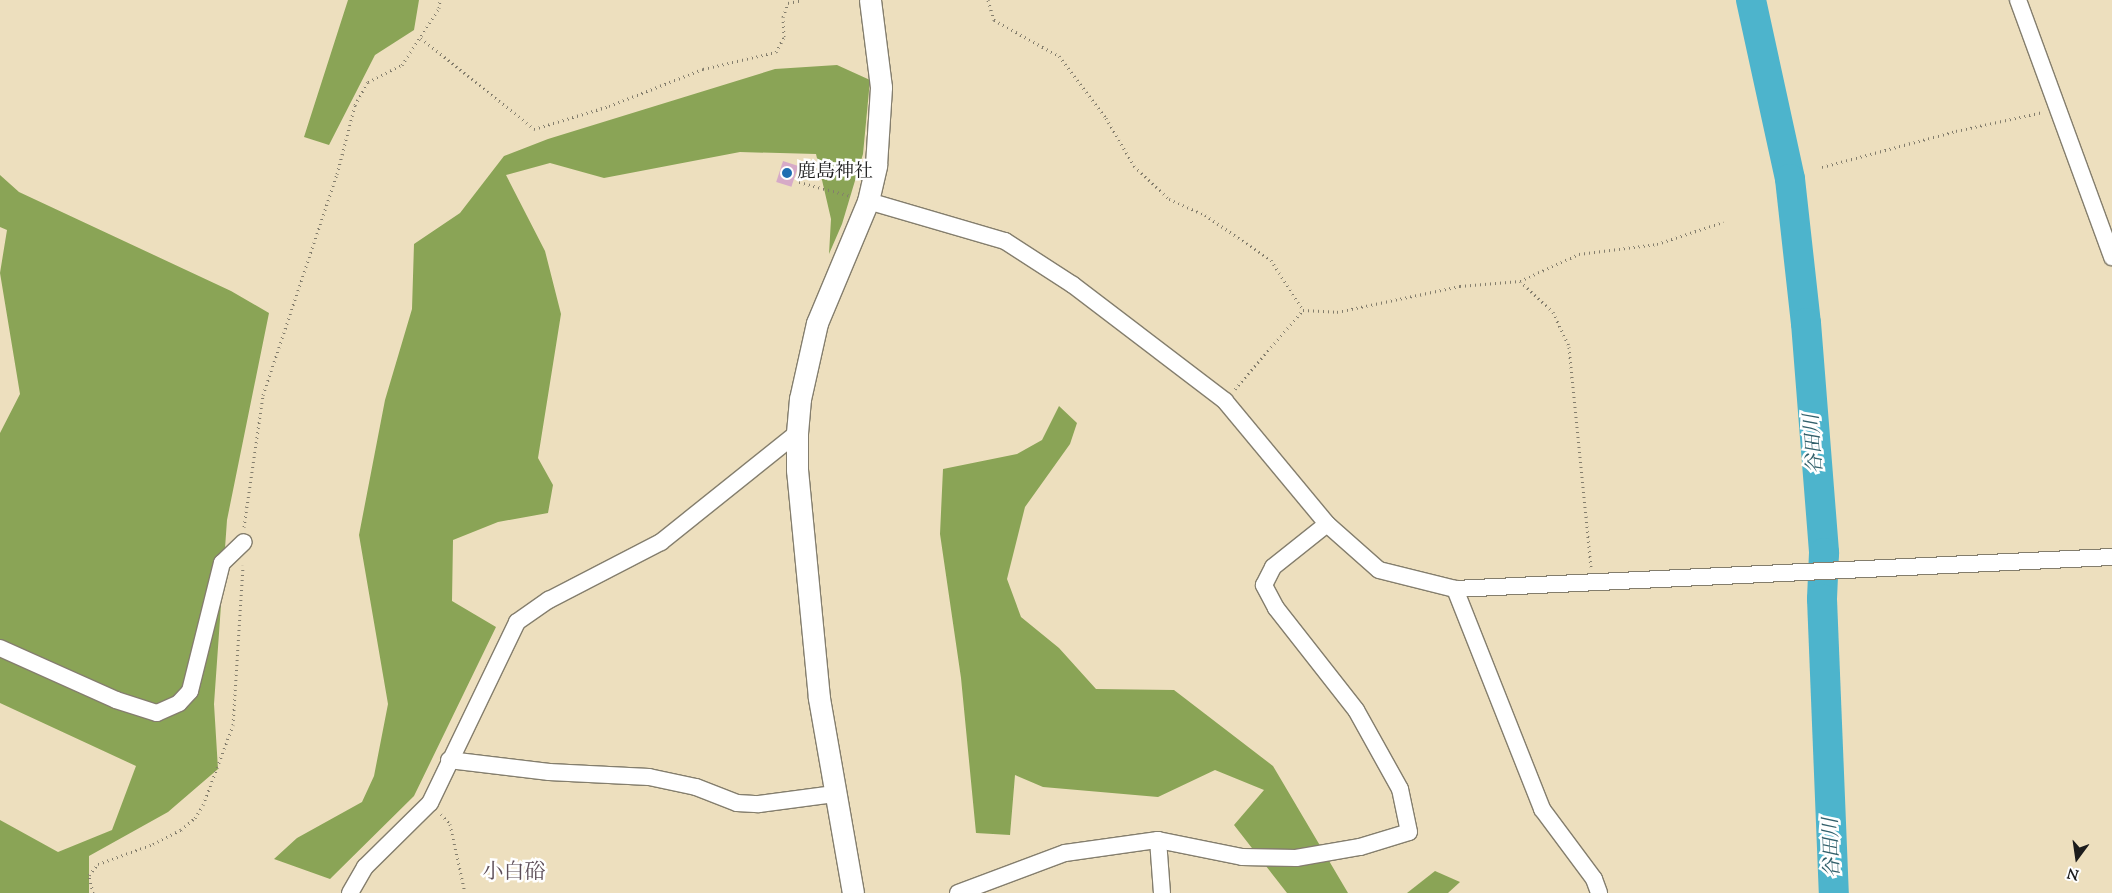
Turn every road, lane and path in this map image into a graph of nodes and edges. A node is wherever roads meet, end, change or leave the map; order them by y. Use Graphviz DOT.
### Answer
graph roads {
  1 [pos="440,0"];
  2 [pos="803,0"];
  3 [pos="870,0"];
  4 [pos="988,0"];
  5 [pos="2018,0"];
  6 [pos="420,38"];
  7 [pos="2058,109"];
  8 [pos="1822,167"];
  9 [pos="799,182"];
  10 [pos="868,201"];
  11 [pos="1724,222"];
  12 [pos="2112,257"];
  13 [pos="1520,281"];
  14 [pos="1304,310"];
  15 [pos="1225,401"];
  16 [pos="797,433"];
  17 [pos="1327,524"];
  18 [pos="244,542"];
  19 [pos="2112,557"];
  20 [pos="1593,583"];
  21 [pos="1456,589"];
  22 [pos="0,648"];
  23 [pos="449,760"];
  24 [pos="834,794"];
  25 [pos="430,803"];
  26 [pos="1158,840"];
  27 [pos="93,893"];
  28 [pos="350,893"];
  29 [pos="465,893"];
  30 [pos="853,893"];
  31 [pos="958,893"];
  32 [pos="1162,893"];
  33 [pos="1599,893"];
  1 -- 6 [label="path"];
  2 -- 6 [label="path"];
  3 -- 10 [label="street"];
  4 -- 14 [label="path"];
  5 -- 7 [label="street"];
  6 -- 18 [label="path"];
  7 -- 8 [label="path"];
  7 -- 12 [label="street"];
  9 -- 10 [label="path"];
  10 -- 15 [label="street"];
  10 -- 16 [label="street"];
  11 -- 13 [label="path"];
  13 -- 14 [label="path"];
  13 -- 20 [label="path"];
  14 -- 15 [label="path"];
  15 -- 17 [label="street"];
  16 -- 23 [label="street"];
  16 -- 24 [label="street"];
  17 -- 21 [label="street"];
  17 -- 26 [label="street"];
  18 -- 22 [label="street"];
  18 -- 27 [label="path"];
  19 -- 20 [label="street"];
  20 -- 21 [label="street"];
  21 -- 33 [label="street"];
  23 -- 24 [label="street"];
  23 -- 25 [label="street"];
  24 -- 30 [label="street"];
  25 -- 28 [label="street"];
  25 -- 29 [label="path"];
  26 -- 31 [label="street"];
  26 -- 32 [label="street"];
}
